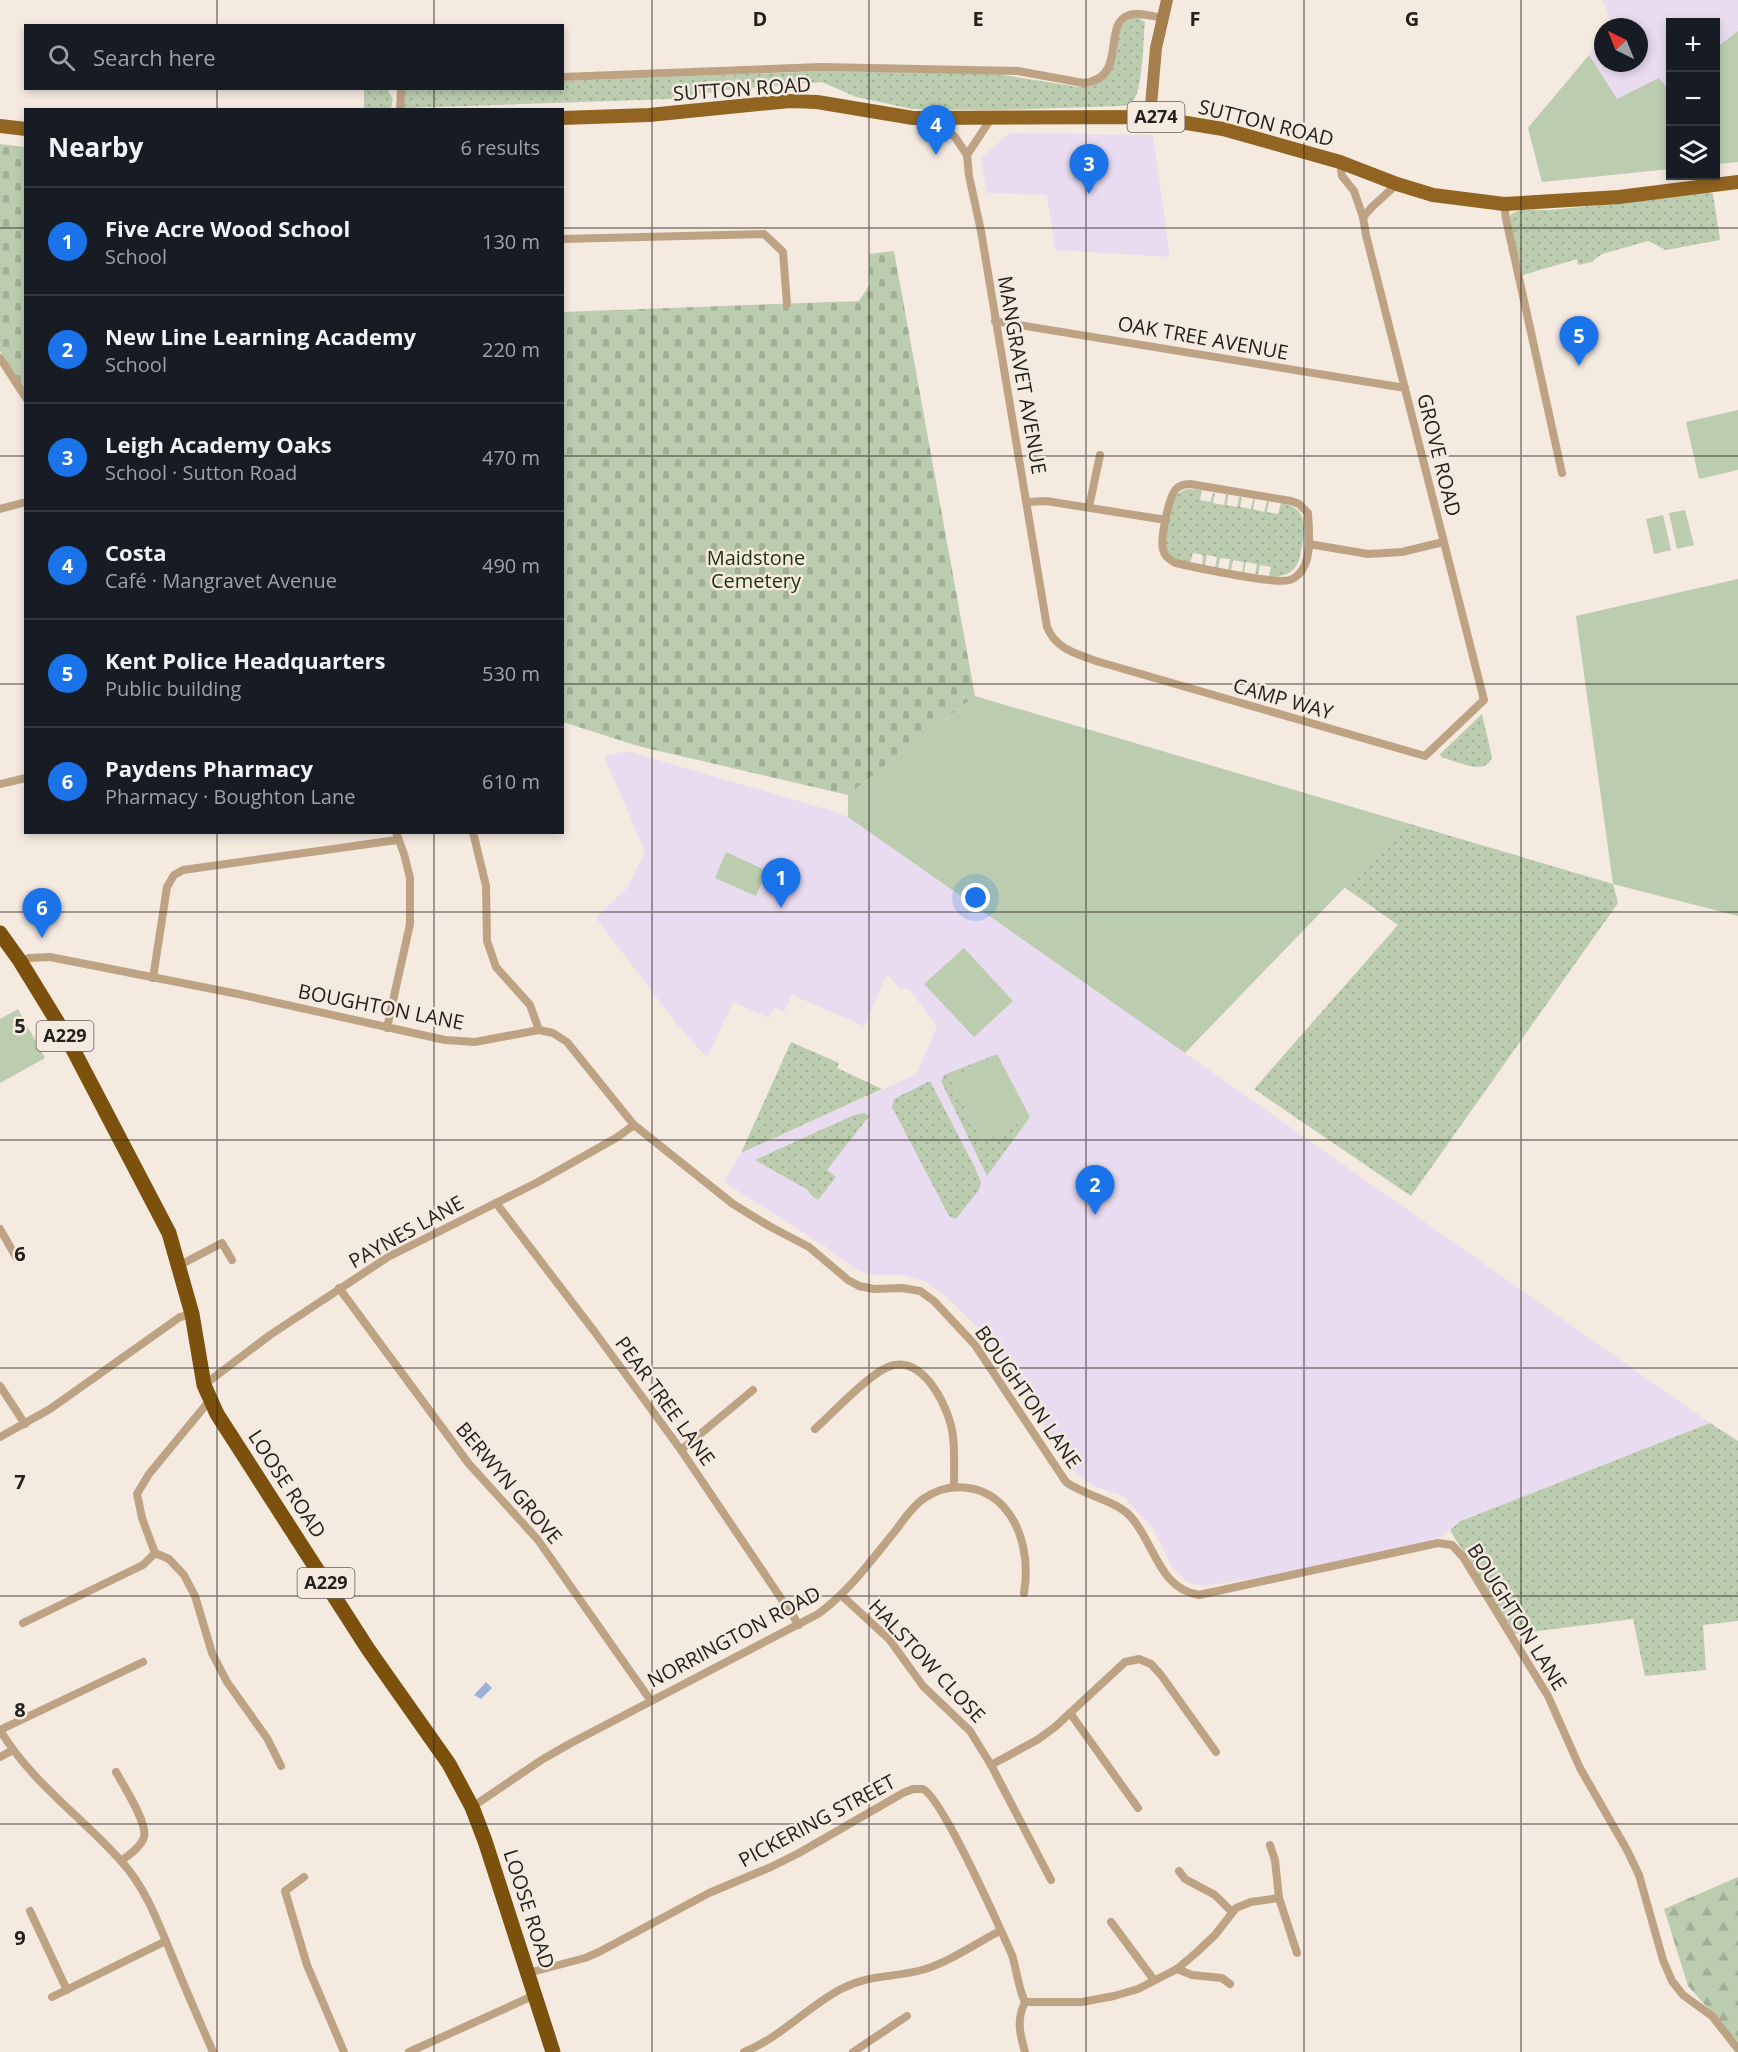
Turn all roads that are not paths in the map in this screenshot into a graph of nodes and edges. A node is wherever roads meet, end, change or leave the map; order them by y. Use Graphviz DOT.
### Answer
graph roads {
  1 [pos="1167,0"];
  2 [pos="1162,18"];
  3 [pos="564,77"];
  4 [pos="401,90"];
  5 [pos="400,108"];
  6 [pos="992,117"];
  7 [pos="1150,117"];
  8 [pos="564,118"];
  9 [pos="932,118"];
  10 [pos="0,126"];
  11 [pos="24,129"];
  12 [pos="967,155"];
  13 [pos="1340,162"];
  14 [pos="1738,182"];
  15 [pos="1397,184"];
  16 [pos="1504,204"];
  17 [pos="1363,217"];
  18 [pos="564,239"];
  19 [pos="787,304"];
  20 [pos="995,321"];
  21 [pos="0,358"];
  22 [pos="1405,388"];
  23 [pos="24,395"];
  24 [pos="1100,455"];
  25 [pos="1562,473"];
  26 [pos="24,502"];
  27 [pos="1027,502"];
  28 [pos="1089,507"];
  29 [pos="0,509"];
  30 [pos="1166,520"];
  31 [pos="1443,542"];
  32 [pos="1309,544"];
  33 [pos="1057,643"];
  34 [pos="1484,700"];
  35 [pos="24,778"];
  36 [pos="0,784"];
  37 [pos="473,834"];
  38 [pos="397,836"];
  39 [pos="0,933"];
  40 [pos="20,961"];
  41 [pos="153,978"];
  42 [pos="387,1029"];
  43 [pos="540,1030"];
  44 [pos="634,1125"];
  45 [pos="496,1203"];
  46 [pos="0,1229"];
  47 [pos="16,1257"];
  48 [pos="232,1260"];
  49 [pos="180,1265"];
  50 [pos="339,1288"];
  51 [pos="192,1314"];
  52 [pos="204,1385"];
  53 [pos="0,1386"];
  54 [pos="753,1390"];
  55 [pos="210,1400"];
  56 [pos="25,1424"];
  57 [pos="815,1429"];
  58 [pos="0,1437"];
  59 [pos="681,1450"];
  60 [pos="954,1487"];
  61 [pos="155,1553"];
  62 [pos="1024,1593"];
  63 [pos="841,1595"];
  64 [pos="23,1623"];
  65 [pos="799,1624"];
  66 [pos="143,1662"];
  67 [pos="651,1701"];
  68 [pos="1070,1713"];
  69 [pos="0,1730"];
  70 [pos="13,1750"];
  71 [pos="1216,1752"];
  72 [pos="0,1757"];
  73 [pos="991,1765"];
  74 [pos="281,1766"];
  75 [pos="116,1772"];
  76 [pos="472,1807"];
  77 [pos="1138,1808"];
  78 [pos="1270,1845"];
  79 [pos="121,1861"];
  80 [pos="1179,1871"];
  81 [pos="304,1877"];
  82 [pos="1051,1880"];
  83 [pos="1279,1898"];
  84 [pos="30,1911"];
  85 [pos="1232,1911"];
  86 [pos="1111,1922"];
  87 [pos="1000,1931"];
  88 [pos="166,1941"];
  89 [pos="1297,1953"];
  90 [pos="1177,1969"];
  91 [pos="528,1973"];
  92 [pos="1154,1980"];
  93 [pos="1230,1984"];
  94 [pos="67,1989"];
  95 [pos="535,1995"];
  96 [pos="52,1997"];
  97 [pos="1025,2002"];
  98 [pos="907,2016"];
  99 [pos="1738,2049"];
  100 [pos="213,2052"];
  101 [pos="344,2052"];
  102 [pos="409,2052"];
  103 [pos="553,2052"];
  104 [pos="744,2052"];
  105 [pos="853,2052"];
  106 [pos="1025,2052"];
  1 -- 2 [label="street"];
  2 -- 3 [label="street, SUTTON ROAD"];
  2 -- 7 [label="street"];
  4 -- 5 [label="street"];
  6 -- 7 [label="main road, SUTTON ROAD / A274"];
  6 -- 9 [label="main road, SUTTON ROAD / A274"];
  6 -- 12 [label="street"];
  7 -- 13 [label="main road, SUTTON ROAD / A274"];
  8 -- 9 [label="main road, SUTTON ROAD / A274"];
  9 -- 12 [label="street"];
  10 -- 11 [label="main road"];
  12 -- 20 [label="street, MANGRAVET AVENUE"];
  13 -- 15 [label="main road, SUTTON ROAD / A274"];
  13 -- 17 [label="street, GROVE ROAD"];
  14 -- 16 [label="main road, SUTTON ROAD / A274"];
  15 -- 16 [label="main road, SUTTON ROAD / A274"];
  15 -- 17 [label="street"];
  16 -- 25 [label="street"];
  17 -- 22 [label="street, GROVE ROAD"];
  18 -- 19 [label="street"];
  20 -- 22 [label="street, OAK TREE AVENUE"];
  20 -- 27 [label="street, MANGRAVET AVENUE"];
  21 -- 23 [label="street"];
  22 -- 31 [label="street, GROVE ROAD"];
  24 -- 28 [label="street"];
  26 -- 29 [label="street"];
  27 -- 28 [label="street"];
  27 -- 33 [label="street, MANGRAVET AVENUE"];
  28 -- 30 [label="street"];
  30 -- 32 [label="street"];
  30 -- 32 [label="street"];
  31 -- 32 [label="street"];
  31 -- 34 [label="street, GROVE ROAD"];
  33 -- 34 [label="street, CAMP WAY"];
  35 -- 36 [label="street"];
  37 -- 43 [label="street"];
  38 -- 41 [label="street"];
  38 -- 42 [label="street"];
  39 -- 40 [label="highway, LOOSE ROAD / A229"];
  40 -- 41 [label="street, BOUGHTON LANE"];
  40 -- 49 [label="highway, LOOSE ROAD / A229"];
  41 -- 42 [label="street, BOUGHTON LANE"];
  42 -- 43 [label="street, BOUGHTON LANE"];
  43 -- 44 [label="street, BOUGHTON LANE"];
  44 -- 45 [label="street, PAYNES LANE"];
  44 -- 99 [label="street, BOUGHTON LANE"];
  45 -- 50 [label="street, PAYNES LANE"];
  45 -- 59 [label="street, PEAR TREE LANE"];
  46 -- 47 [label="street"];
  48 -- 49 [label="street"];
  49 -- 51 [label="highway, LOOSE ROAD / A229"];
  50 -- 52 [label="street, PAYNES LANE"];
  50 -- 67 [label="street, BERWYN GROVE"];
  51 -- 52 [label="highway, LOOSE ROAD / A229"];
  51 -- 56 [label="street"];
  52 -- 55 [label="highway, LOOSE ROAD / A229"];
  53 -- 56 [label="street"];
  54 -- 59 [label="street"];
  55 -- 61 [label="street"];
  55 -- 76 [label="highway, LOOSE ROAD / A229"];
  56 -- 58 [label="street"];
  57 -- 60 [label="street"];
  59 -- 65 [label="street, PEAR TREE LANE"];
  60 -- 62 [label="street"];
  60 -- 63 [label="street, NORRINGTON ROAD"];
  61 -- 64 [label="street"];
  61 -- 74 [label="street"];
  63 -- 65 [label="street, NORRINGTON ROAD"];
  63 -- 73 [label="street, HALSTOW CLOSE"];
  65 -- 67 [label="street, NORRINGTON ROAD"];
  66 -- 69 [label="street"];
  67 -- 76 [label="street, NORRINGTON ROAD"];
  68 -- 71 [label="street"];
  68 -- 73 [label="street"];
  68 -- 77 [label="street"];
  69 -- 70 [label="street"];
  70 -- 72 [label="street"];
  70 -- 79 [label="street"];
  73 -- 82 [label="street, HALSTOW CLOSE"];
  75 -- 79 [label="street"];
  76 -- 91 [label="highway, LOOSE ROAD / A229"];
  78 -- 83 [label="street"];
  79 -- 88 [label="street"];
  80 -- 85 [label="street"];
  81 -- 101 [label="street"];
  83 -- 85 [label="street"];
  83 -- 89 [label="street"];
  84 -- 94 [label="street"];
  85 -- 90 [label="street"];
  86 -- 92 [label="street"];
  87 -- 91 [label="street, PICKERING STREET"];
  87 -- 97 [label="street, PICKERING STREET"];
  87 -- 104 [label="street"];
  88 -- 94 [label="street"];
  88 -- 100 [label="street"];
  90 -- 92 [label="street"];
  90 -- 93 [label="street"];
  91 -- 95 [label="highway, LOOSE ROAD / A229"];
  92 -- 97 [label="street"];
  94 -- 96 [label="street"];
  95 -- 102 [label="street"];
  95 -- 103 [label="highway, LOOSE ROAD / A229"];
  97 -- 106 [label="street, PICKERING STREET"];
  98 -- 105 [label="street"];
}
